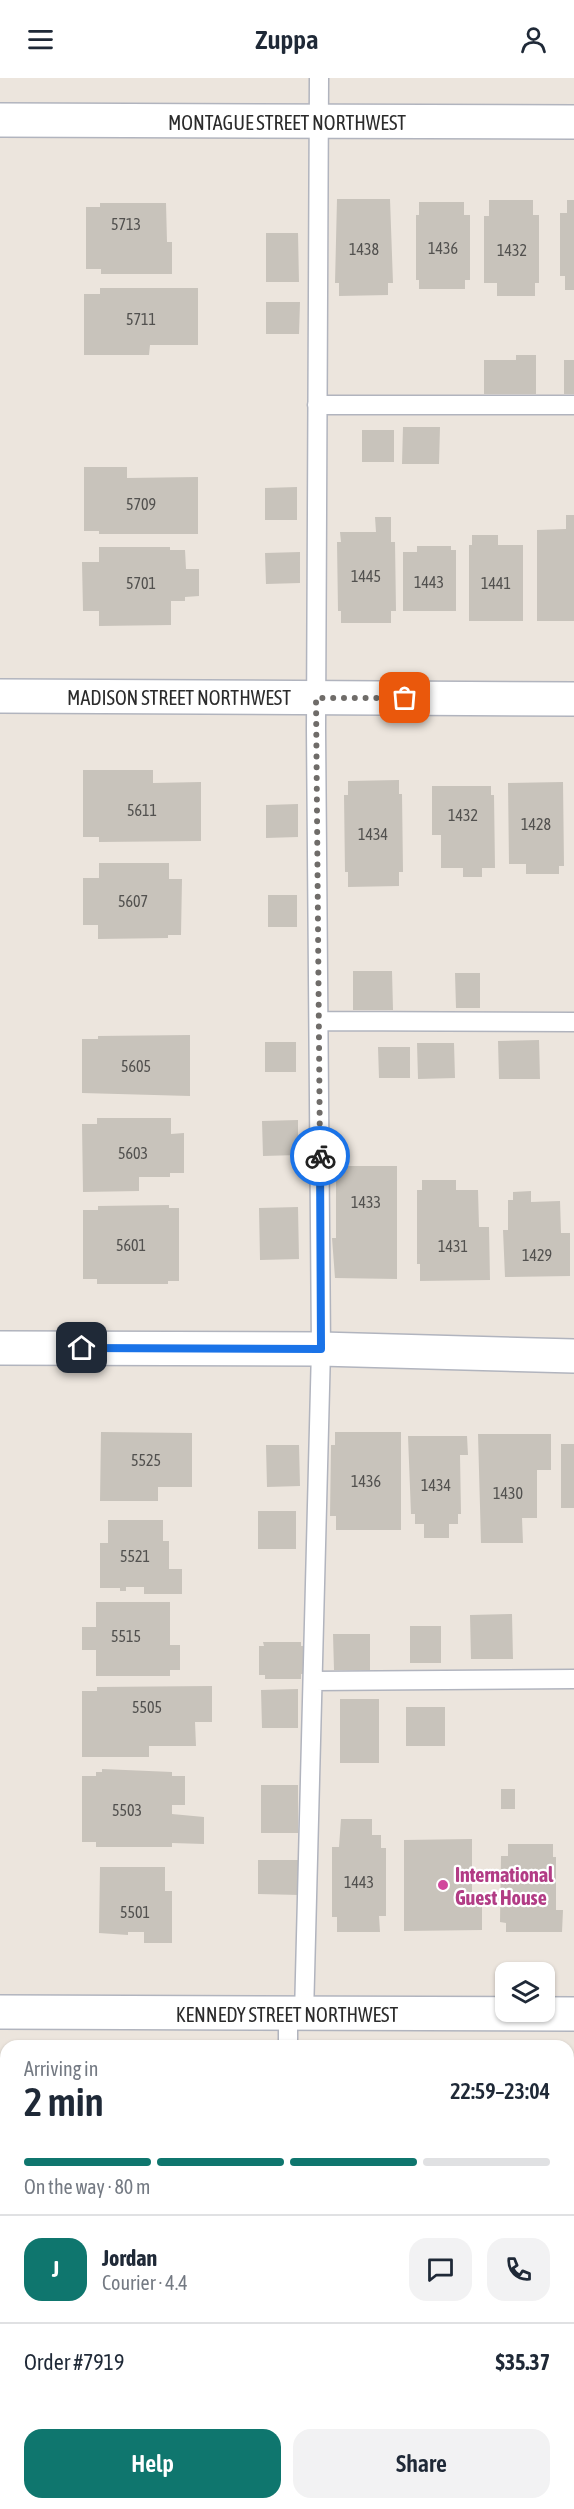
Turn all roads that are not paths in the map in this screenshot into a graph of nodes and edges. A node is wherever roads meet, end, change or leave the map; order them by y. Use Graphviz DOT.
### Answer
graph roads {
  1 [pos="319,78"];
  2 [pos="0,120"];
  3 [pos="319,122"];
  4 [pos="574,122"];
  5 [pos="317,405"];
  6 [pos="574,405"];
  7 [pos="0,696"];
  8 [pos="316,698"];
  9 [pos="574,699"];
  10 [pos="319,1021"];
  11 [pos="574,1022"];
  12 [pos="0,1348"];
  13 [pos="321,1349"];
  14 [pos="574,1356"];
  15 [pos="574,1680"];
  16 [pos="313,1681"];
  17 [pos="0,2012"];
  18 [pos="574,2014"];
  19 [pos="293,2025"];
  1 -- 3 [label="lane"];
  2 -- 3 [label="street, MONTAGUE STREET NORTHWEST"];
  3 -- 4 [label="street, MONTAGUE STREET NORTHWEST"];
  3 -- 5 [label="lane"];
  5 -- 6 [label="lane"];
  5 -- 8 [label="lane"];
  7 -- 8 [label="street, MADISON STREET NORTHWEST"];
  8 -- 9 [label="street, MADISON STREET NORTHWEST"];
  8 -- 10 [label="lane"];
  10 -- 11 [label="lane"];
  10 -- 13 [label="lane"];
  12 -- 13 [label="street"];
  13 -- 14 [label="street"];
  13 -- 16 [label="lane"];
  15 -- 16 [label="lane"];
  16 -- 19 [label="lane"];
  17 -- 19 [label="street, KENNEDY STREET NORTHWEST"];
  18 -- 19 [label="street, KENNEDY STREET NORTHWEST"];
}
